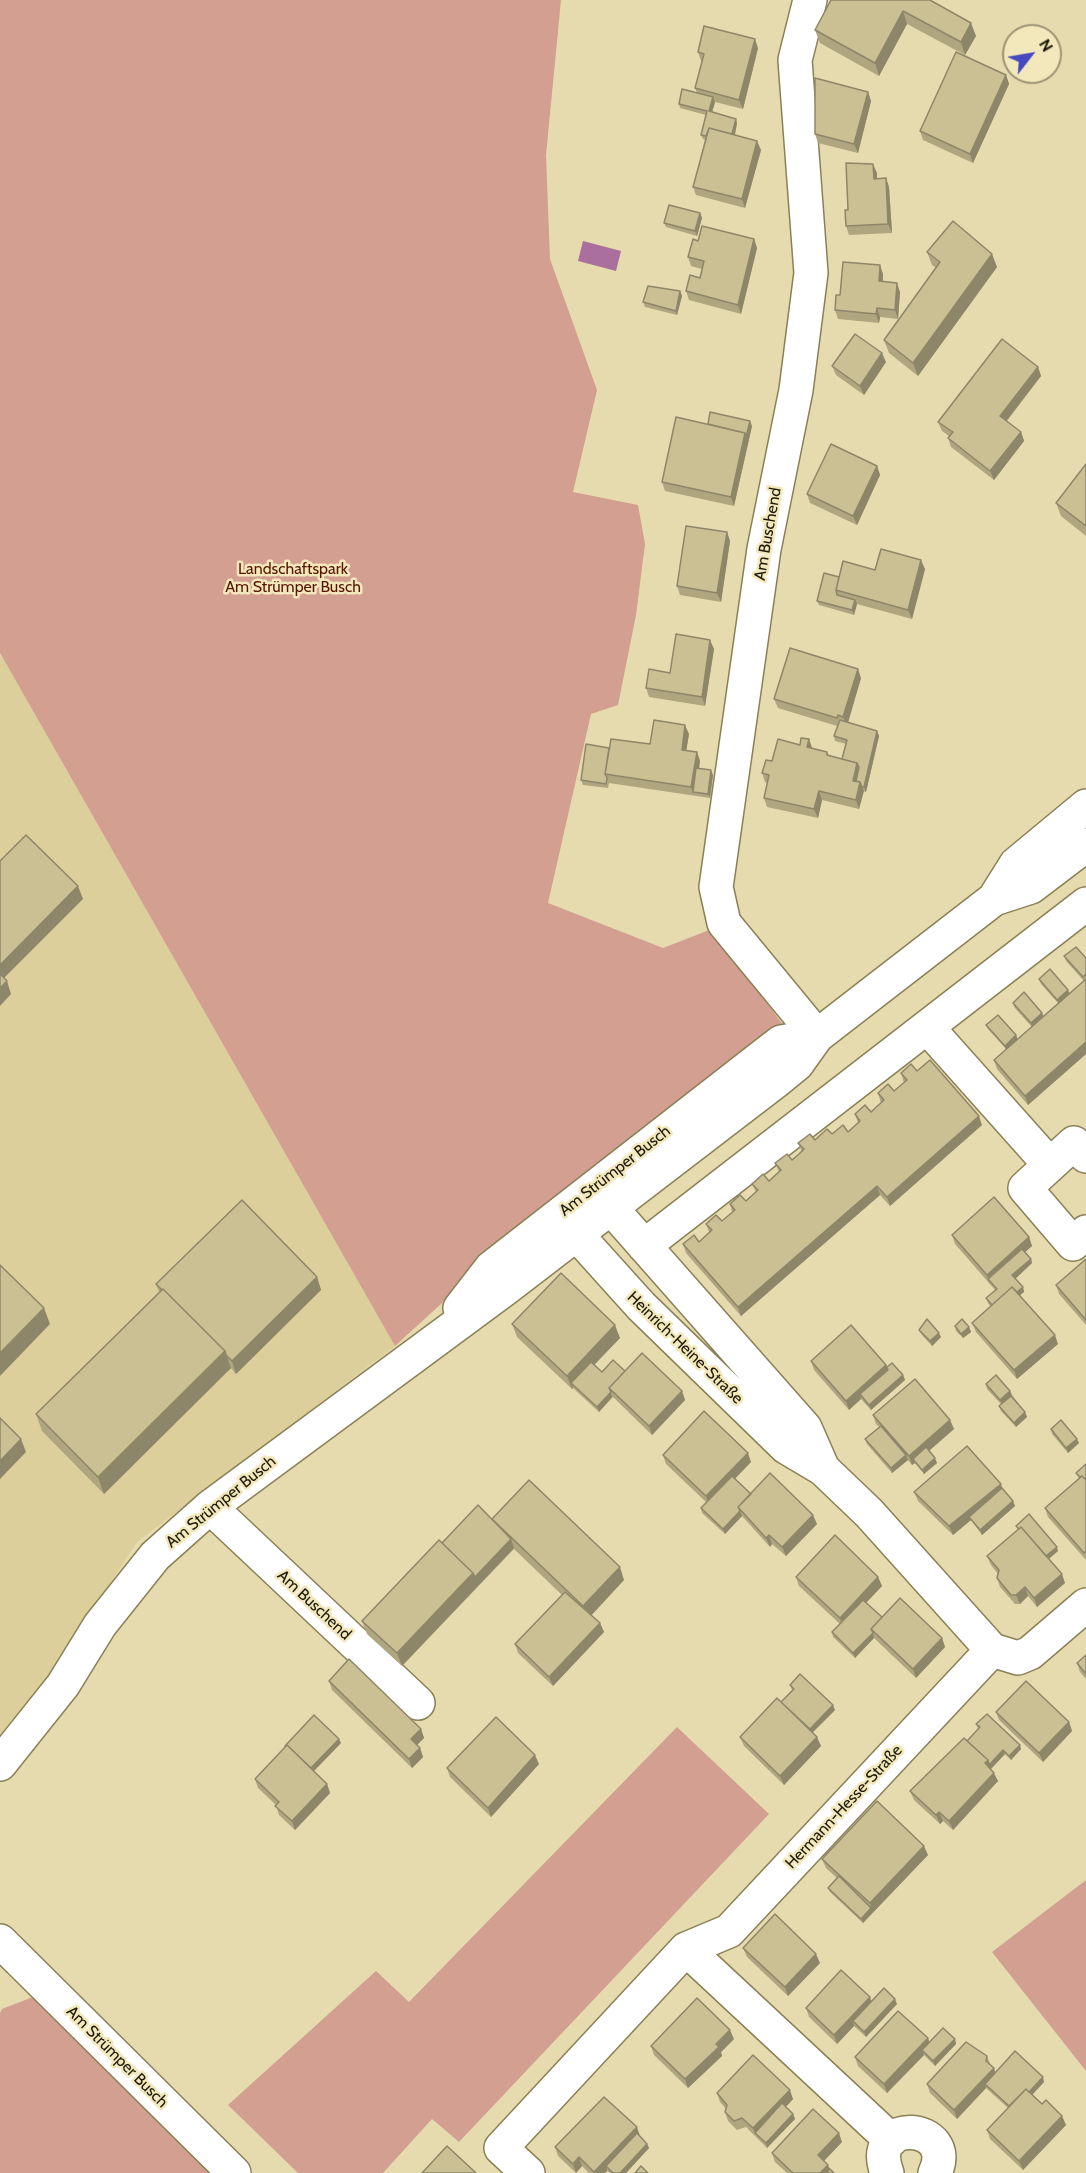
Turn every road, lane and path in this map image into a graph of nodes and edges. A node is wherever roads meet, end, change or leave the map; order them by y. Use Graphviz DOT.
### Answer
graph roads {
  1 [pos="810,0"];
  2 [pos="1086,806"];
  3 [pos="1086,845"];
  4 [pos="994,899"];
  5 [pos="1086,904"];
  6 [pos="927,1027"];
  7 [pos="816,1036"];
  8 [pos="1086,1156"];
  9 [pos="1050,1165"];
  10 [pos="602,1198"];
  11 [pos="567,1225"];
  12 [pos="1086,1232"];
  13 [pos="644,1246"];
  14 [pos="823,1469"];
  15 [pos="210,1507"];
  16 [pos="1086,1605"];
  17 [pos="992,1650"];
  18 [pos="418,1703"];
  19 [pos="0,1764"];
  20 [pos="0,1941"];
  21 [pos="686,1949"];
  22 [pos="891,2140"];
  23 [pos="234,2173"];
  24 [pos="528,2173"];
  25 [pos="887,2173"];
  26 [pos="936,2173"];
  1 -- 7 [label="street, Am Buschend"];
  2 -- 4 [label="street, Am Strümper Busch"];
  3 -- 4 [label="street, Am Strümper Busch"];
  4 -- 7 [label="street, Am Strümper Busch"];
  5 -- 6 [label="street"];
  6 -- 9 [label="street"];
  6 -- 13 [label="street"];
  7 -- 10 [label="street, Am Strümper Busch"];
  8 -- 9 [label="street"];
  9 -- 12 [label="street"];
  10 -- 11 [label="street, Am Strümper Busch"];
  10 -- 13 [label="street, Heinrich-Heine-Straße"];
  11 -- 14 [label="street, Heinrich-Heine-Straße"];
  11 -- 15 [label="street, Am Strümper Busch"];
  13 -- 14 [label="street, Heinrich-Heine-Straße"];
  14 -- 17 [label="street, Heinrich-Heine-Straße"];
  15 -- 18 [label="street, Am Buschend"];
  15 -- 19 [label="street, Am Strümper Busch"];
  16 -- 17 [label="street"];
  17 -- 21 [label="street, Hermann-Hesse-Straße"];
  20 -- 23 [label="street, Am Strümper Busch"];
  21 -- 22 [label="street"];
  21 -- 24 [label="street, Hermann-Hesse-Straße"];
  22 -- 25 [label="street"];
  22 -- 26 [label="street"];
}
